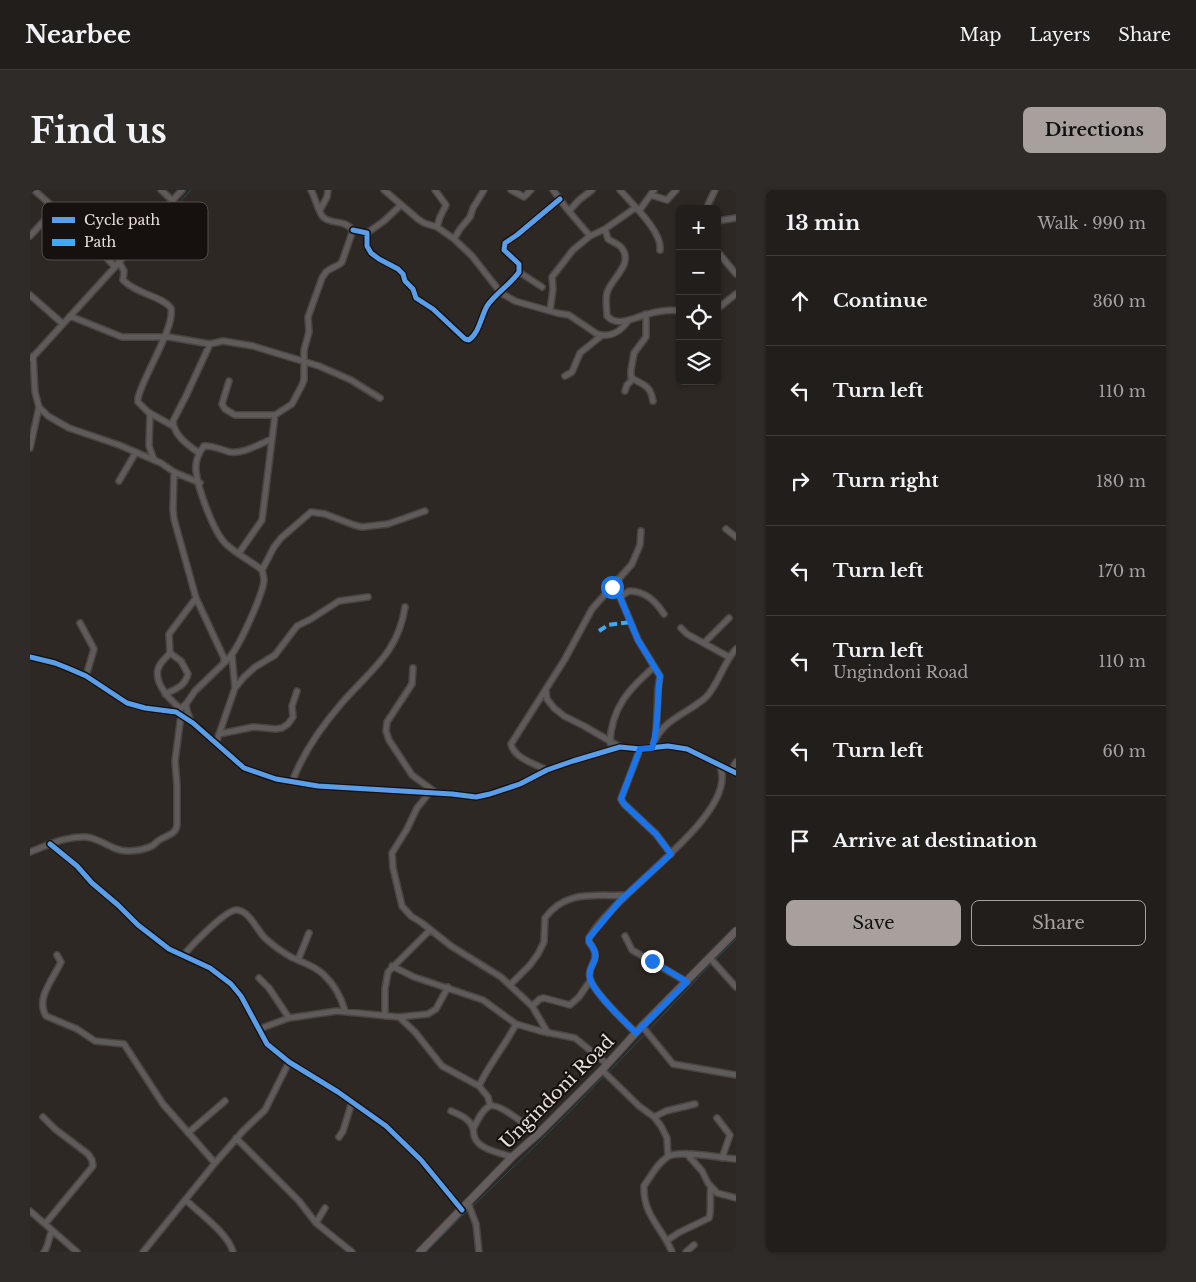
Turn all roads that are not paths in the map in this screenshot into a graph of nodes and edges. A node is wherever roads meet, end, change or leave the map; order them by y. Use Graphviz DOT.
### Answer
graph roads {
  1 [pos="34,190"];
  2 [pos="161,190"];
  3 [pos="182,190"];
  4 [pos="310,190"];
  5 [pos="328,190"];
  6 [pos="384,190"];
  7 [pos="435,190"];
  8 [pos="484,190"];
  9 [pos="511,190"];
  10 [pos="531,190"];
  11 [pos="553,190"];
  12 [pos="592,190"];
  13 [pos="620,190"];
  14 [pos="676,190"];
  15 [pos="715,190"];
  16 [pos="652,192"];
  17 [pos="560,199"];
  18 [pos="172,200"];
  19 [pos="47,202"];
  20 [pos="401,205"];
  21 [pos="708,205"];
  22 [pos="320,210"];
  23 [pos="637,210"];
  24 [pos="569,212"];
  25 [pos="736,218"];
  26 [pos="721,221"];
  27 [pos="42,223"];
  28 [pos="437,227"];
  29 [pos="605,229"];
  30 [pos="353,230"];
  31 [pos="367,233"];
  32 [pos="30,236"];
  33 [pos="590,236"];
  34 [pos="454,239"];
  35 [pos="660,250"];
  36 [pos="721,256"];
  37 [pos="112,260"];
  38 [pos="120,260"];
  39 [pos="117,264"];
  40 [pos="519,272"];
  41 [pos="736,274"];
  42 [pos="542,287"];
  43 [pos="500,293"];
  44 [pos="736,294"];
  45 [pos="30,296"];
  46 [pos="721,306"];
  47 [pos="550,311"];
  48 [pos="676,311"];
  49 [pos="646,314"];
  50 [pos="70,316"];
  51 [pos="628,321"];
  52 [pos="63,324"];
  53 [pos="601,336"];
  54 [pos="164,337"];
  55 [pos="210,344"];
  56 [pos="32,358"];
  57 [pos="303,360"];
  58 [pos="565,376"];
  59 [pos="633,379"];
  60 [pos="229,381"];
  61 [pos="626,391"];
  62 [pos="380,398"];
  63 [pos="653,401"];
  64 [pos="39,407"];
  65 [pos="150,412"];
  66 [pos="275,415"];
  67 [pos="173,426"];
  68 [pos="272,439"];
  69 [pos="30,448"];
  70 [pos="136,452"];
  71 [pos="199,453"];
  72 [pos="154,460"];
  73 [pos="174,472"];
  74 [pos="119,481"];
  75 [pos="200,483"];
  76 [pos="425,512"];
  77 [pos="726,529"];
  78 [pos="641,531"];
  79 [pos="736,537"];
  80 [pos="239,553"];
  81 [pos="262,570"];
  82 [pos="612,587"];
  83 [pos="368,597"];
  84 [pos="620,597"];
  85 [pos="196,598"];
  86 [pos="405,607"];
  87 [pos="664,614"];
  88 [pos="729,618"];
  89 [pos="80,622"];
  90 [pos="681,628"];
  91 [pos="704,643"];
  92 [pos="735,651"];
  93 [pos="170,653"];
  94 [pos="232,656"];
  95 [pos="729,656"];
  96 [pos="30,657"];
  97 [pos="224,663"];
  98 [pos="413,668"];
  99 [pos="654,668"];
  100 [pos="86,676"];
  101 [pos="235,688"];
  102 [pos="546,689"];
  103 [pos="297,691"];
  104 [pos="166,694"];
  105 [pos="186,704"];
  106 [pos="179,712"];
  107 [pos="193,723"];
  108 [pos="219,734"];
  109 [pos="656,736"];
  110 [pos="216,743"];
  111 [pos="610,743"];
  112 [pos="620,747"];
  113 [pos="652,748"];
  114 [pos="640,749"];
  115 [pos="736,762"];
  116 [pos="720,765"];
  117 [pos="547,770"];
  118 [pos="734,772"];
  119 [pos="292,782"];
  120 [pos="432,792"];
  121 [pos="50,844"];
  122 [pos="30,852"];
  123 [pos="671,854"];
  124 [pos="626,895"];
  125 [pos="430,930"];
  126 [pos="736,931"];
  127 [pos="309,933"];
  128 [pos="625,936"];
  129 [pos="57,954"];
  130 [pos="183,956"];
  131 [pos="710,958"];
  132 [pos="298,960"];
  133 [pos="392,966"];
  134 [pos="259,978"];
  135 [pos="590,981"];
  136 [pos="687,982"];
  137 [pos="510,985"];
  138 [pos="448,987"];
  139 [pos="736,987"];
  140 [pos="532,1006"];
  141 [pos="345,1011"];
  142 [pos="385,1016"];
  143 [pos="399,1017"];
  144 [pos="289,1018"];
  145 [pos="516,1024"];
  146 [pos="642,1026"];
  147 [pos="259,1029"];
  148 [pos="548,1032"];
  149 [pos="636,1033"];
  150 [pos="280,1056"];
  151 [pos="289,1062"];
  152 [pos="604,1067"];
  153 [pos="285,1072"];
  154 [pos="736,1075"];
  155 [pos="479,1086"];
  156 [pos="225,1101"];
  157 [pos="352,1102"];
  158 [pos="695,1104"];
  159 [pos="490,1106"];
  160 [pos="451,1111"];
  161 [pos="43,1116"];
  162 [pos="654,1117"];
  163 [pos="717,1118"];
  164 [pos="473,1129"];
  165 [pos="729,1132"];
  166 [pos="736,1132"];
  167 [pos="188,1133"];
  168 [pos="538,1134"];
  169 [pos="339,1137"];
  170 [pos="236,1138"];
  171 [pos="687,1154"];
  172 [pos="668,1156"];
  173 [pos="512,1157"];
  174 [pos="722,1158"];
  175 [pos="736,1159"];
  176 [pos="215,1163"];
  177 [pos="711,1187"];
  178 [pos="717,1193"];
  179 [pos="736,1198"];
  180 [pos="186,1200"];
  181 [pos="709,1201"];
  182 [pos="468,1203"];
  183 [pos="325,1208"];
  184 [pos="462,1210"];
  185 [pos="30,1211"];
  186 [pos="316,1223"];
  187 [pos="45,1224"];
  188 [pos="52,1231"];
  189 [pos="668,1240"];
  190 [pos="694,1245"];
  191 [pos="44,1252"];
  192 [pos="77,1252"];
  193 [pos="143,1252"];
  194 [pos="233,1252"];
  195 [pos="352,1252"];
  196 [pos="420,1252"];
  197 [pos="479,1252"];
  198 [pos="672,1252"];
  199 [pos="686,1252"];
  1 -- 19 [label="street"];
  2 -- 18 [label="street"];
  3 -- 18 [label="street"];
  4 -- 22 [label="street"];
  5 -- 22 [label="street"];
  6 -- 20 [label="street"];
  7 -- 28 [label="street"];
  8 -- 34 [label="street"];
  9 -- 10 [label="street"];
  11 -- 17 [label="street"];
  12 -- 24 [label="street"];
  13 -- 23 [label="street"];
  14 -- 16 [label="street"];
  15 -- 21 [label="street"];
  16 -- 23 [label="street"];
  17 -- 24 [label="street"];
  17 -- 40 [label="street"];
  20 -- 28 [label="street"];
  20 -- 31 [label="street"];
  22 -- 30 [label="street"];
  23 -- 29 [label="street"];
  23 -- 35 [label="street"];
  24 -- 33 [label="street"];
  25 -- 26 [label="street"];
  27 -- 32 [label="street"];
  28 -- 34 [label="street"];
  29 -- 33 [label="street"];
  29 -- 51 [label="street"];
  30 -- 31 [label="street"];
  30 -- 57 [label="street"];
  31 -- 43 [label="street"];
  33 -- 47 [label="street"];
  34 -- 43 [label="street"];
  36 -- 41 [label="street"];
  37 -- 39 [label="street"];
  38 -- 39 [label="street"];
  39 -- 50 [label="street"];
  39 -- 54 [label="street"];
  40 -- 42 [label="street"];
  40 -- 43 [label="street"];
  43 -- 47 [label="street"];
  44 -- 46 [label="street"];
  45 -- 52 [label="street"];
  47 -- 53 [label="street"];
  48 -- 49 [label="street"];
  49 -- 51 [label="street"];
  49 -- 59 [label="street"];
  50 -- 52 [label="street"];
  50 -- 54 [label="street"];
  51 -- 53 [label="street"];
  52 -- 56 [label="street"];
  53 -- 58 [label="street"];
  54 -- 55 [label="street"];
  54 -- 65 [label="street"];
  55 -- 57 [label="street"];
  55 -- 67 [label="street"];
  56 -- 64 [label="street"];
  57 -- 62 [label="street"];
  57 -- 66 [label="street"];
  59 -- 61 [label="street"];
  59 -- 63 [label="street"];
  60 -- 66 [label="street"];
  64 -- 69 [label="street"];
  64 -- 70 [label="street"];
  65 -- 67 [label="street"];
  65 -- 72 [label="street"];
  66 -- 68 [label="street"];
  67 -- 71 [label="street"];
  68 -- 71 [label="street"];
  68 -- 80 [label="street"];
  70 -- 72 [label="street"];
  70 -- 74 [label="street"];
  71 -- 75 [label="street"];
  72 -- 73 [label="street"];
  73 -- 75 [label="street"];
  73 -- 85 [label="street"];
  75 -- 80 [label="street"];
  76 -- 81 [label="street"];
  77 -- 79 [label="street"];
  78 -- 82 [label="street"];
  80 -- 81 [label="street"];
  81 -- 94 [label="street"];
  82 -- 84 [label="street"];
  82 -- 102 [label="street"];
  83 -- 101 [label="street"];
  84 -- 87 [label="street"];
  84 -- 99 [label="street"];
  85 -- 93 [label="street"];
  85 -- 97 [label="street"];
  86 -- 119 [label="street"];
  88 -- 91 [label="street"];
  89 -- 100 [label="street"];
  90 -- 91 [label="street"];
  91 -- 95 [label="street"];
  92 -- 95 [label="street"];
  93 -- 104 [label="street"];
  93 -- 104 [label="street"];
  94 -- 97 [label="street"];
  94 -- 101 [label="street"];
  95 -- 109 [label="street"];
  96 -- 100 [label="street"];
  97 -- 105 [label="street"];
  98 -- 120 [label="street"];
  99 -- 109 [label="street"];
  99 -- 111 [label="street"];
  100 -- 106 [label="street"];
  101 -- 108 [label="street"];
  102 -- 111 [label="street"];
  102 -- 117 [label="street"];
  103 -- 108 [label="street"];
  104 -- 106 [label="street"];
  105 -- 106 [label="street"];
  105 -- 107 [label="street"];
  106 -- 107 [label="street"];
  106 -- 121 [label="street"];
  107 -- 110 [label="street"];
  108 -- 110 [label="street"];
  109 -- 113 [label="street"];
  110 -- 119 [label="street"];
  111 -- 112 [label="street"];
  112 -- 114 [label="street"];
  112 -- 117 [label="street"];
  113 -- 114 [label="street"];
  113 -- 116 [label="street"];
  114 -- 123 [label="street"];
  115 -- 118 [label="street"];
  116 -- 118 [label="street"];
  116 -- 123 [label="street"];
  117 -- 120 [label="street"];
  119 -- 120 [label="street"];
  120 -- 125 [label="street"];
  121 -- 122 [label="street"];
  121 -- 130 [label="street"];
  123 -- 124 [label="street"];
  124 -- 135 [label="street"];
  124 -- 137 [label="street"];
  125 -- 133 [label="street"];
  125 -- 137 [label="street"];
  126 -- 131 [label="main road, Ungindoni Road"];
  127 -- 132 [label="street"];
  128 -- 136 [label="street"];
  129 -- 167 [label="street"];
  130 -- 132 [label="street"];
  130 -- 147 [label="street"];
  131 -- 136 [label="main road, Ungindoni Road"];
  131 -- 139 [label="street"];
  132 -- 141 [label="street"];
  133 -- 138 [label="street"];
  133 -- 142 [label="street"];
  134 -- 144 [label="street"];
  135 -- 140 [label="street"];
  135 -- 149 [label="street"];
  136 -- 146 [label="main road, Ungindoni Road"];
  137 -- 140 [label="street"];
  138 -- 143 [label="street"];
  138 -- 145 [label="street"];
  140 -- 148 [label="street"];
  141 -- 142 [label="street"];
  141 -- 144 [label="street"];
  142 -- 143 [label="street"];
  143 -- 155 [label="street"];
  144 -- 147 [label="street"];
  145 -- 148 [label="street"];
  145 -- 155 [label="street"];
  146 -- 149 [label="main road, Ungindoni Road"];
  146 -- 154 [label="street"];
  147 -- 150 [label="street"];
  148 -- 152 [label="street"];
  149 -- 152 [label="main road, Ungindoni Road"];
  150 -- 151 [label="street"];
  150 -- 153 [label="street"];
  151 -- 153 [label="street"];
  151 -- 157 [label="street"];
  152 -- 162 [label="street"];
  152 -- 168 [label="main road, Ungindoni Road"];
  153 -- 170 [label="street"];
  155 -- 159 [label="street"];
  156 -- 167 [label="street"];
  157 -- 169 [label="street"];
  157 -- 184 [label="street"];
  158 -- 162 [label="street"];
  159 -- 164 [label="street"];
  159 -- 168 [label="street"];
  160 -- 164 [label="street"];
  161 -- 187 [label="street"];
  162 -- 172 [label="street"];
  163 -- 165 [label="street"];
  164 -- 173 [label="street"];
  165 -- 166 [label="street"];
  165 -- 174 [label="street"];
  167 -- 176 [label="street"];
  168 -- 173 [label="main road, Ungindoni Road"];
  170 -- 176 [label="street"];
  170 -- 186 [label="street"];
  171 -- 172 [label="street"];
  171 -- 174 [label="street"];
  171 -- 177 [label="street"];
  172 -- 189 [label="street"];
  173 -- 182 [label="main road, Ungindoni Road"];
  174 -- 175 [label="street"];
  176 -- 180 [label="street"];
  177 -- 178 [label="street"];
  177 -- 181 [label="street"];
  178 -- 179 [label="street"];
  178 -- 181 [label="street"];
  180 -- 193 [label="street"];
  180 -- 194 [label="street"];
  181 -- 189 [label="street"];
  182 -- 184 [label="main road, Ungindoni Road"];
  182 -- 197 [label="street"];
  183 -- 186 [label="street"];
  184 -- 196 [label="main road, Ungindoni Road"];
  185 -- 187 [label="street"];
  186 -- 195 [label="street"];
  187 -- 188 [label="street"];
  188 -- 191 [label="street"];
  188 -- 192 [label="street"];
  189 -- 198 [label="street"];
  190 -- 199 [label="street"];
}
